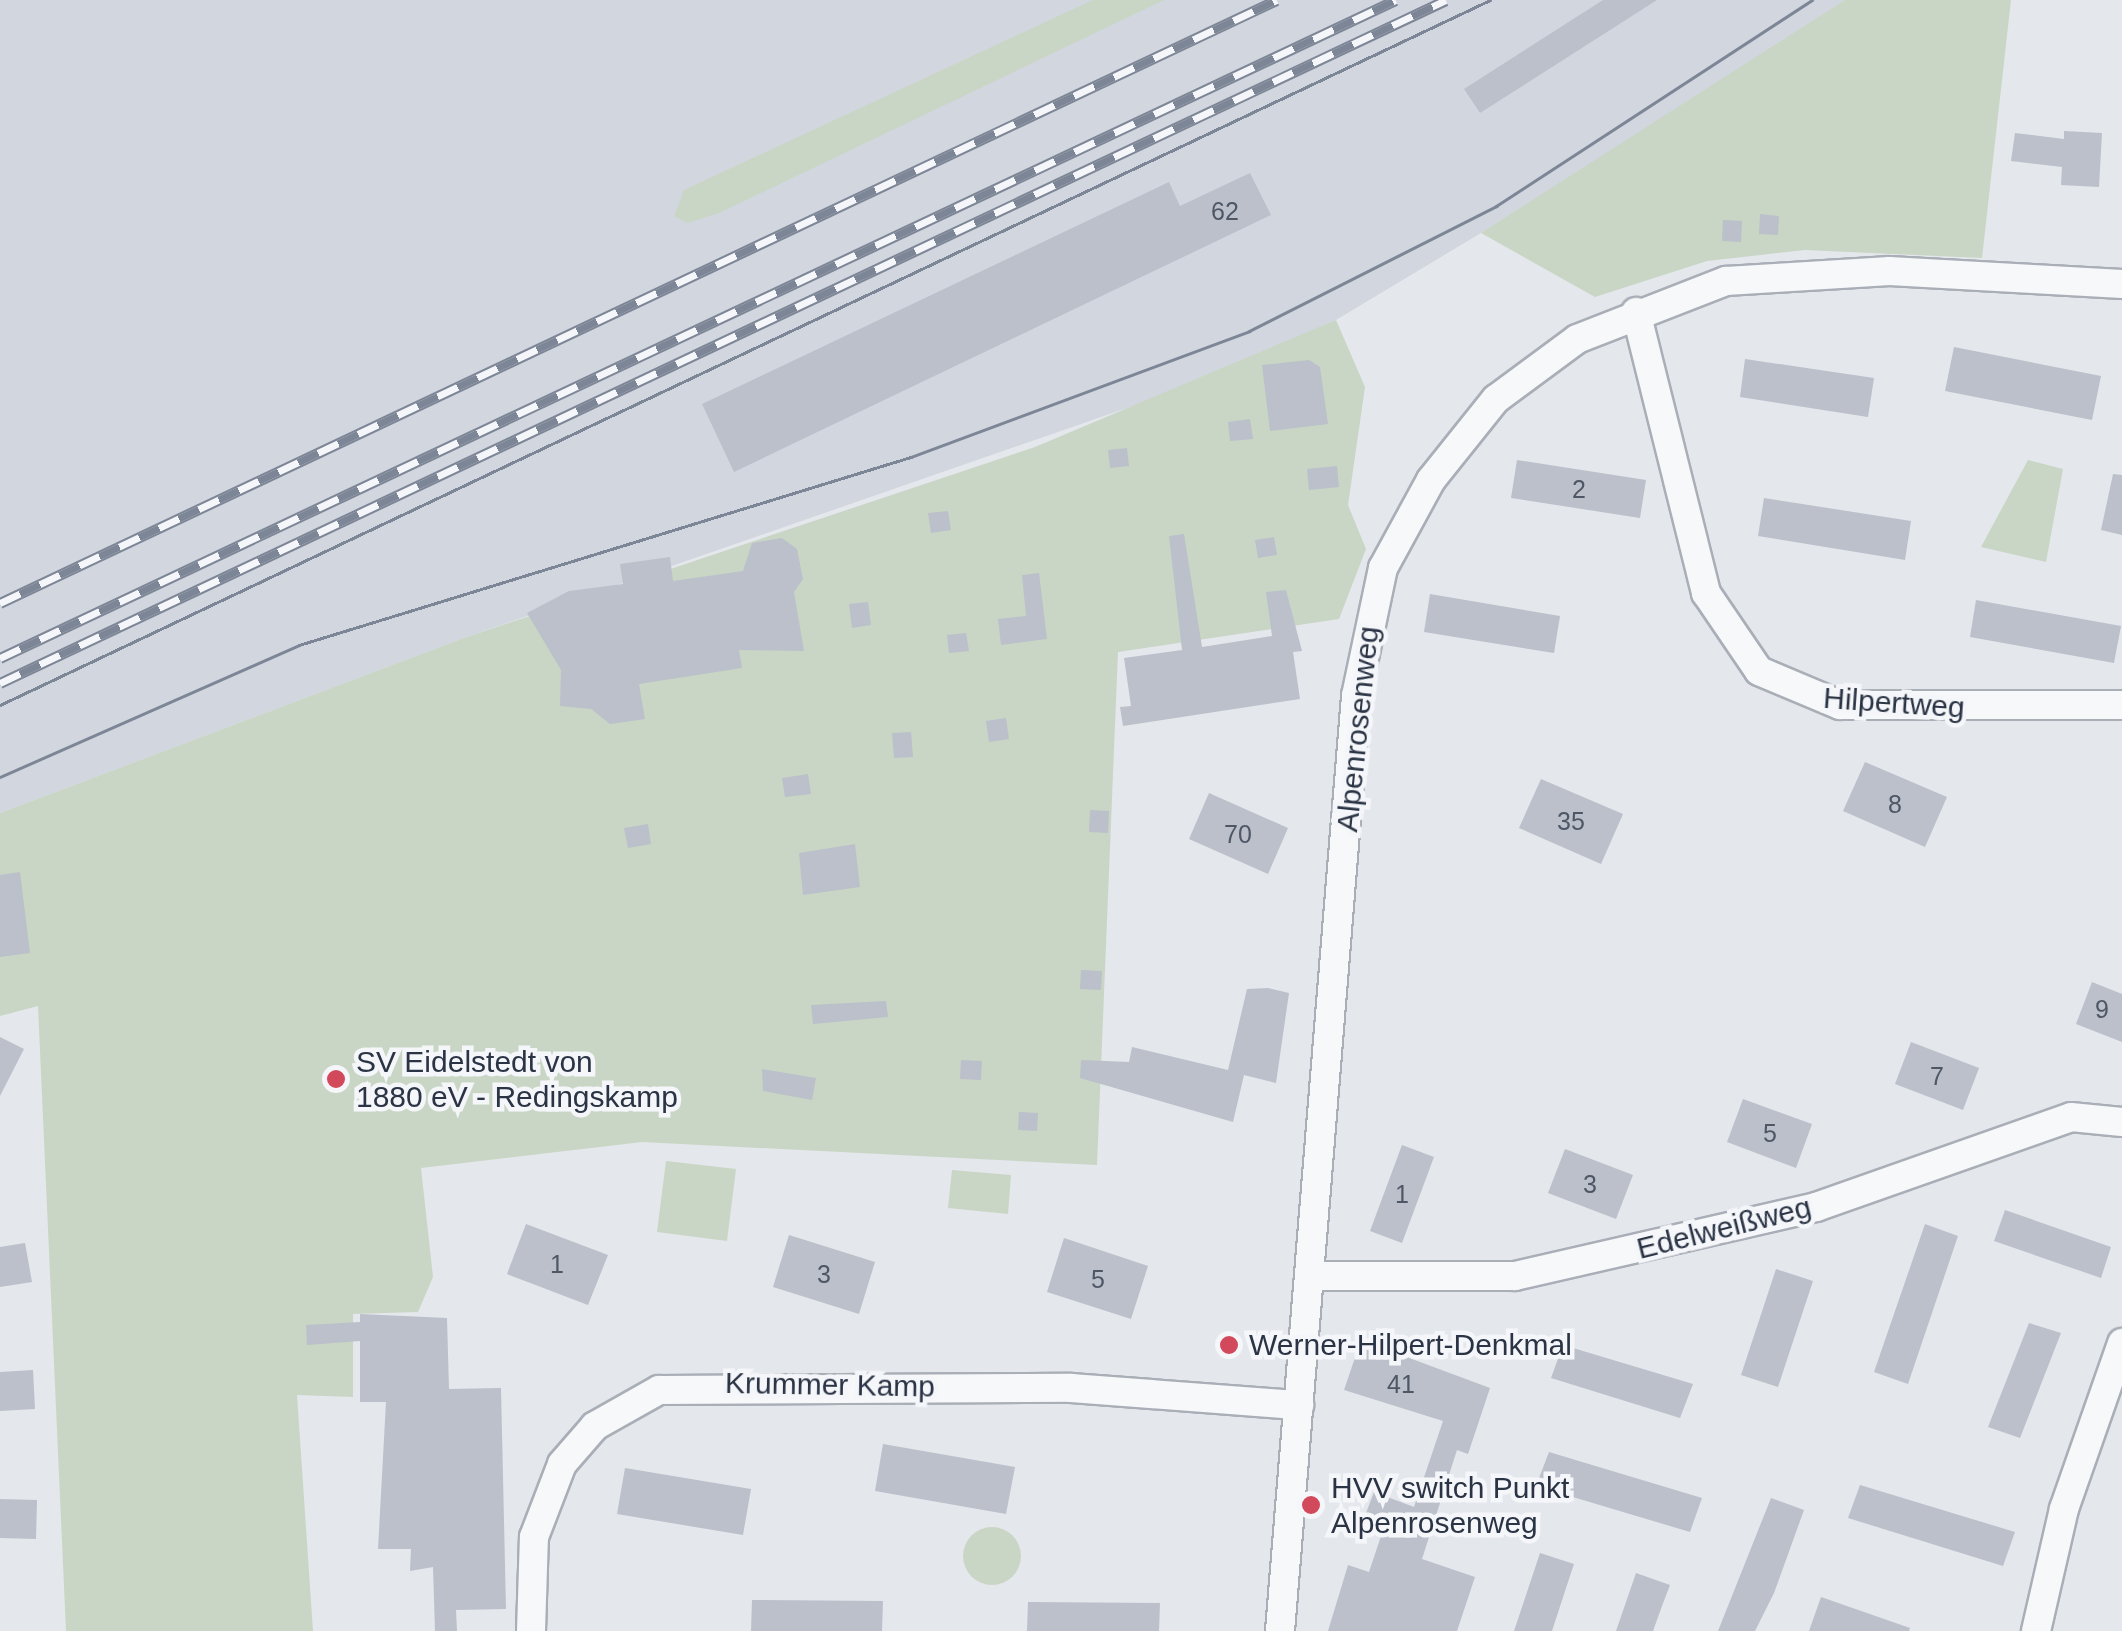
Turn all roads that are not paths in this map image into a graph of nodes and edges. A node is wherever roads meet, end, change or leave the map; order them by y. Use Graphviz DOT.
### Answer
graph roads {
  1 [pos="2122,284"];
  2 [pos="1636,312"];
  3 [pos="2122,705"];
  4 [pos="2122,1122"];
  5 [pos="1312,1276"];
  6 [pos="2122,1343"];
  7 [pos="1299,1405"];
  8 [pos="531,1631"];
  9 [pos="1280,1631"];
  10 [pos="2036,1631"];
  1 -- 2 [label="street, Alpenrosenweg"];
  2 -- 3 [label="street, Hilpertweg"];
  2 -- 5 [label="street, Alpenrosenweg"];
  4 -- 5 [label="street, Edelweißweg"];
  5 -- 7 [label="street, Alpenrosenweg"];
  6 -- 10 [label="street"];
  7 -- 8 [label="street, Krummer Kamp"];
  7 -- 9 [label="street, Alpenrosenweg"];
}
